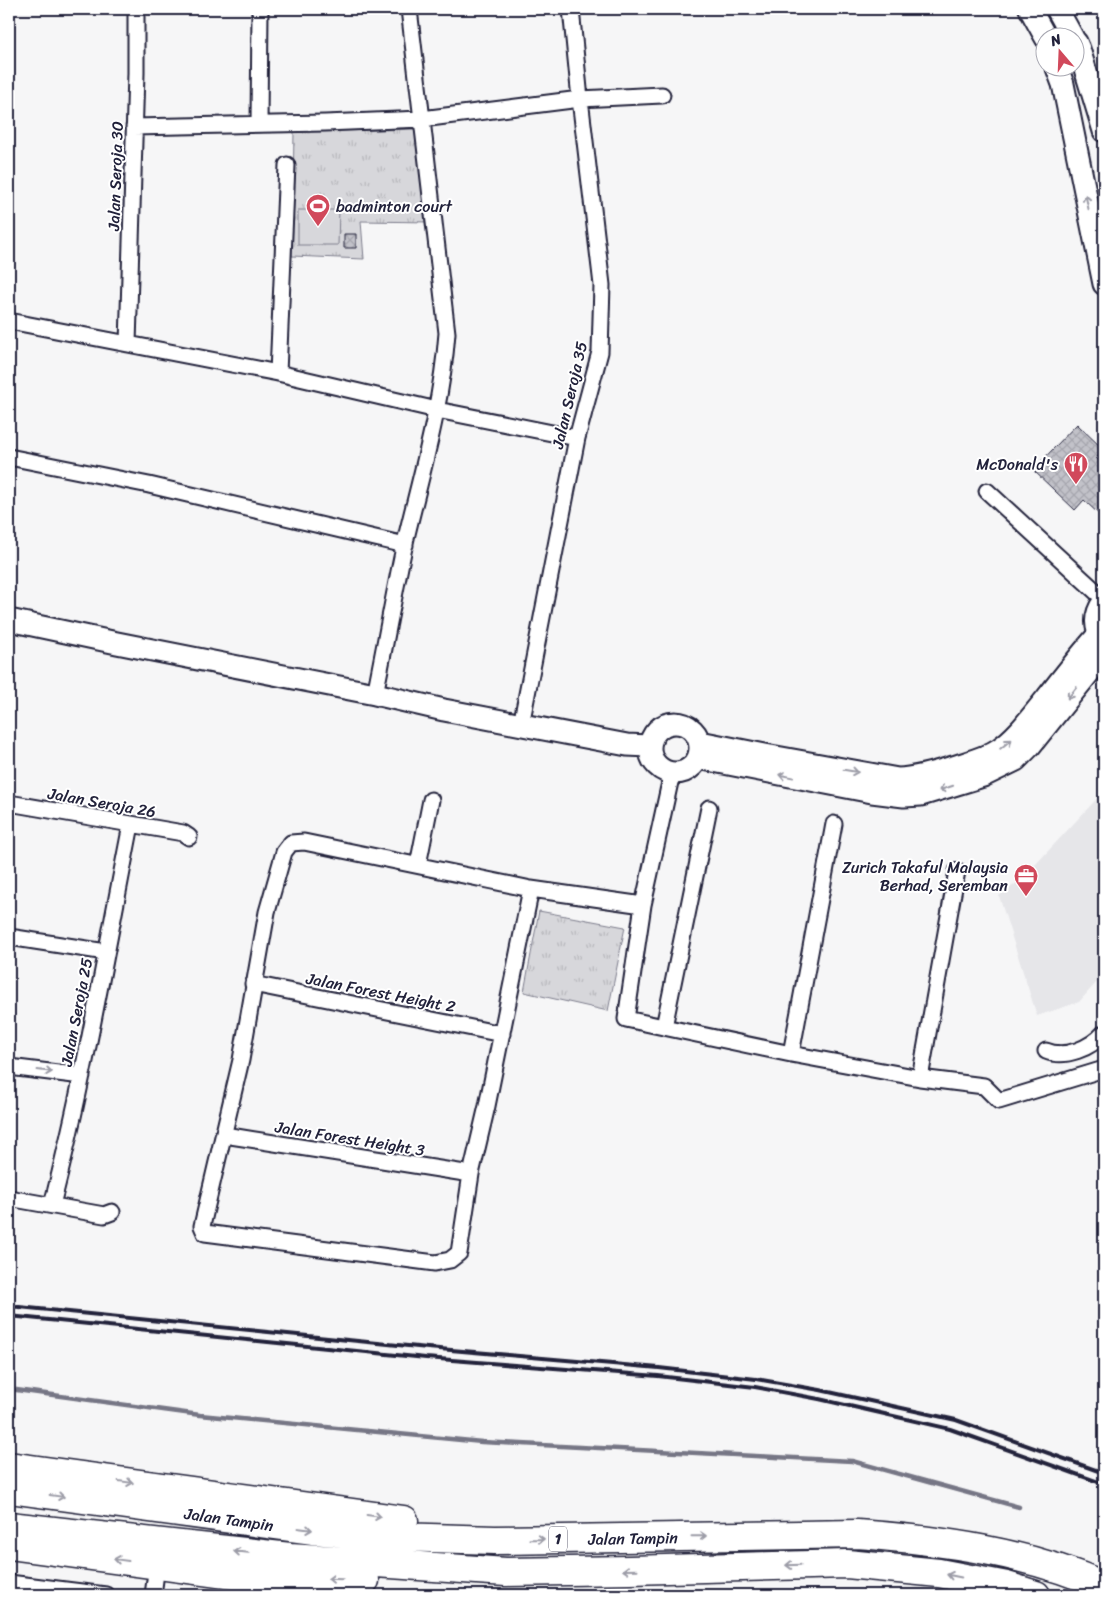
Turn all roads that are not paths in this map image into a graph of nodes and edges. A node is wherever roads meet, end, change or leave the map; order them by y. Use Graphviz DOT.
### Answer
graph roads {
  1 [pos="136,9"];
  2 [pos="260,9"];
  3 [pos="409,9"];
  4 [pos="571,9"];
  5 [pos="1030,9"];
  6 [pos="1057,9"];
  7 [pos="1040,28"];
  8 [pos="1067,28"];
  9 [pos="1086,72"];
  10 [pos="1061,78"];
  11 [pos="662,95"];
  12 [pos="580,99"];
  13 [pos="422,119"];
  14 [pos="259,124"];
  15 [pos="134,127"];
  16 [pos="1104,130"];
  17 [pos="287,165"];
  18 [pos="1104,284"];
  19 [pos="9,321"];
  20 [pos="128,344"];
  21 [pos="278,373"];
  22 [pos="437,410"];
  23 [pos="576,438"];
  24 [pos="9,457"];
  25 [pos="987,491"];
  26 [pos="405,545"];
  27 [pos="1104,600"];
  28 [pos="9,620"];
  29 [pos="1102,638"];
  30 [pos="1104,657"];
  31 [pos="375,694"];
  32 [pos="521,725"];
  33 [pos="649,746"];
  34 [pos="699,750"];
  35 [pos="672,773"];
  36 [pos="431,800"];
  37 [pos="9,803"];
  38 [pos="710,808"];
  39 [pos="834,824"];
  40 [pos="131,825"];
  41 [pos="189,837"];
  42 [pos="418,865"];
  43 [pos="957,871"];
  44 [pos="530,889"];
  45 [pos="643,905"];
  46 [pos="9,937"];
  47 [pos="106,952"];
  48 [pos="253,984"];
  49 [pos="664,1027"];
  50 [pos="1104,1033"];
  51 [pos="502,1034"];
  52 [pos="1046,1051"];
  53 [pos="791,1054"];
  54 [pos="9,1067"];
  55 [pos="1104,1069"];
  56 [pos="82,1076"];
  57 [pos="920,1078"];
  58 [pos="224,1135"];
  59 [pos="471,1174"];
  60 [pos="9,1198"];
  61 [pos="52,1205"];
  62 [pos="112,1212"];
  63 [pos="9,1466"];
  64 [pos="9,1489"];
  65 [pos="9,1526"];
  66 [pos="495,1540"];
  67 [pos="9,1545"];
  68 [pos="157,1565"];
  69 [pos="506,1572"];
  70 [pos="9,1583"];
  71 [pos="1104,1586"];
  72 [pos="106,1595"];
  73 [pos="153,1595"];
  74 [pos="1036,1595"];
  1 -- 15 [label="street, Jalan Seroja 30"];
  2 -- 14 [label="street"];
  3 -- 13 [label="street"];
  4 -- 12 [label="street, Jalan Seroja 35"];
  5 -- 7 [label="street"];
  6 -- 8 [label="street"];
  9 -- 16 [label="street"];
  18 -- 10 [label="street, one-way"];
  11 -- 12 [label="street"];
  12 -- 13 [label="street"];
  12 -- 23 [label="street, Jalan Seroja 35"];
  13 -- 14 [label="street"];
  13 -- 22 [label="street"];
  14 -- 15 [label="street"];
  15 -- 20 [label="street, Jalan Seroja 30"];
  17 -- 21 [label="street"];
  19 -- 20 [label="street"];
  20 -- 21 [label="street"];
  21 -- 22 [label="street"];
  22 -- 23 [label="street"];
  22 -- 26 [label="street"];
  23 -- 32 [label="street, Jalan Seroja 35"];
  24 -- 26 [label="street"];
  25 -- 27 [label="street"];
  26 -- 31 [label="street"];
  27 -- 29 [label="street"];
  28 -- 31 [label="street"];
  34 -- 29 [label="street, one-way"];
  30 -- 34 [label="street, one-way"];
  31 -- 32 [label="street"];
  32 -- 33 [label="street"];
  33 -- 34 [label="street"];
  33 -- 35 [label="street"];
  34 -- 35 [label="street"];
  35 -- 45 [label="street"];
  36 -- 42 [label="street"];
  37 -- 40 [label="street, Jalan Seroja 26"];
  38 -- 49 [label="street"];
  39 -- 53 [label="street"];
  40 -- 41 [label="street, Jalan Seroja 26"];
  40 -- 47 [label="street, Jalan Seroja 25"];
  42 -- 44 [label="street"];
  42 -- 48 [label="street"];
  43 -- 57 [label="street"];
  44 -- 45 [label="street"];
  44 -- 51 [label="street"];
  45 -- 49 [label="street"];
  46 -- 47 [label="street"];
  47 -- 56 [label="street, Jalan Seroja 25"];
  48 -- 51 [label="street, Jalan Forest Height 2"];
  48 -- 58 [label="street"];
  49 -- 53 [label="street"];
  50 -- 52 [label="street"];
  51 -- 59 [label="street"];
  53 -- 57 [label="street"];
  54 -- 56 [label="street, one-way"];
  55 -- 57 [label="street"];
  56 -- 61 [label="street, Jalan Seroja 25"];
  58 -- 59 [label="street, Jalan Forest Height 3"];
  58 -- 59 [label="street"];
  60 -- 61 [label="street"];
  61 -- 62 [label="street"];
  63 -- 66 [label="highway, one-way"];
  64 -- 66 [label="highway, Jalan Tampin / 1, one-way"];
  69 -- 65 [label="highway, Jalan Tampin / 1, one-way"];
  66 -- 71 [label="highway, Jalan Tampin / 1, one-way"];
  68 -- 67 [label="highway, one-way"];
  69 -- 68 [label="highway, one-way"];
  68 -- 73 [label="street"];
  74 -- 69 [label="highway, Jalan Tampin / 1, one-way"];
  70 -- 72 [label="street"];
}
